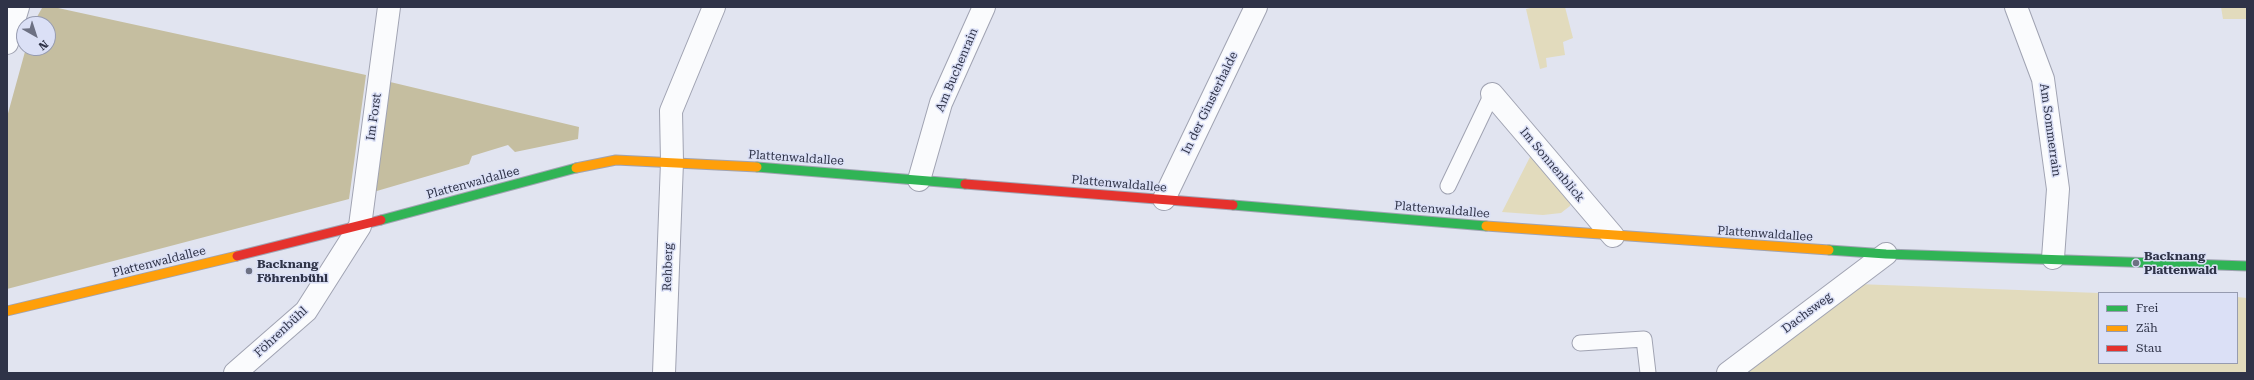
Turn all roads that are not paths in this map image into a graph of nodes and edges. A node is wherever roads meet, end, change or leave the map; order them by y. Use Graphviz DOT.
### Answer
graph roads {
  1 [pos="18,7"];
  2 [pos="389,7"];
  3 [pos="714,7"];
  4 [pos="984,7"];
  5 [pos="1256,7"];
  6 [pos="2016,7"];
  7 [pos="7,43"];
  8 [pos="1492,94"];
  9 [pos="672,162"];
  10 [pos="919,180"];
  11 [pos="1448,186"];
  12 [pos="1164,199"];
  13 [pos="360,226"];
  14 [pos="1612,236"];
  15 [pos="1886,254"];
  16 [pos="2052,258"];
  17 [pos="2247,266"];
  18 [pos="7,311"];
  19 [pos="1580,343"];
  20 [pos="235,373"];
  21 [pos="664,373"];
  22 [pos="1648,373"];
  23 [pos="1728,373"];
  1 -- 7 [label="street"];
  2 -- 13 [label="street, Im Forst"];
  3 -- 9 [label="street, Rehberg"];
  4 -- 10 [label="street, Am Buchenrain"];
  5 -- 12 [label="street, In der Ginsterhalde"];
  6 -- 16 [label="street, Am Sommerrain"];
  8 -- 11 [label="lane"];
  8 -- 14 [label="street, Im Sonnenblick"];
  9 -- 10 [label="street, Plattenwaldallee"];
  9 -- 13 [label="street, Plattenwaldallee"];
  9 -- 21 [label="street, Rehberg"];
  10 -- 12 [label="street, Plattenwaldallee"];
  12 -- 14 [label="street, Plattenwaldallee"];
  13 -- 18 [label="street, Plattenwaldallee"];
  13 -- 20 [label="street, Föhrenbühl"];
  14 -- 15 [label="street, Plattenwaldallee"];
  15 -- 16 [label="street, Plattenwaldallee"];
  15 -- 23 [label="street, Dachsweg"];
  16 -- 17 [label="street, Plattenwaldallee"];
  19 -- 22 [label="lane"];
}
